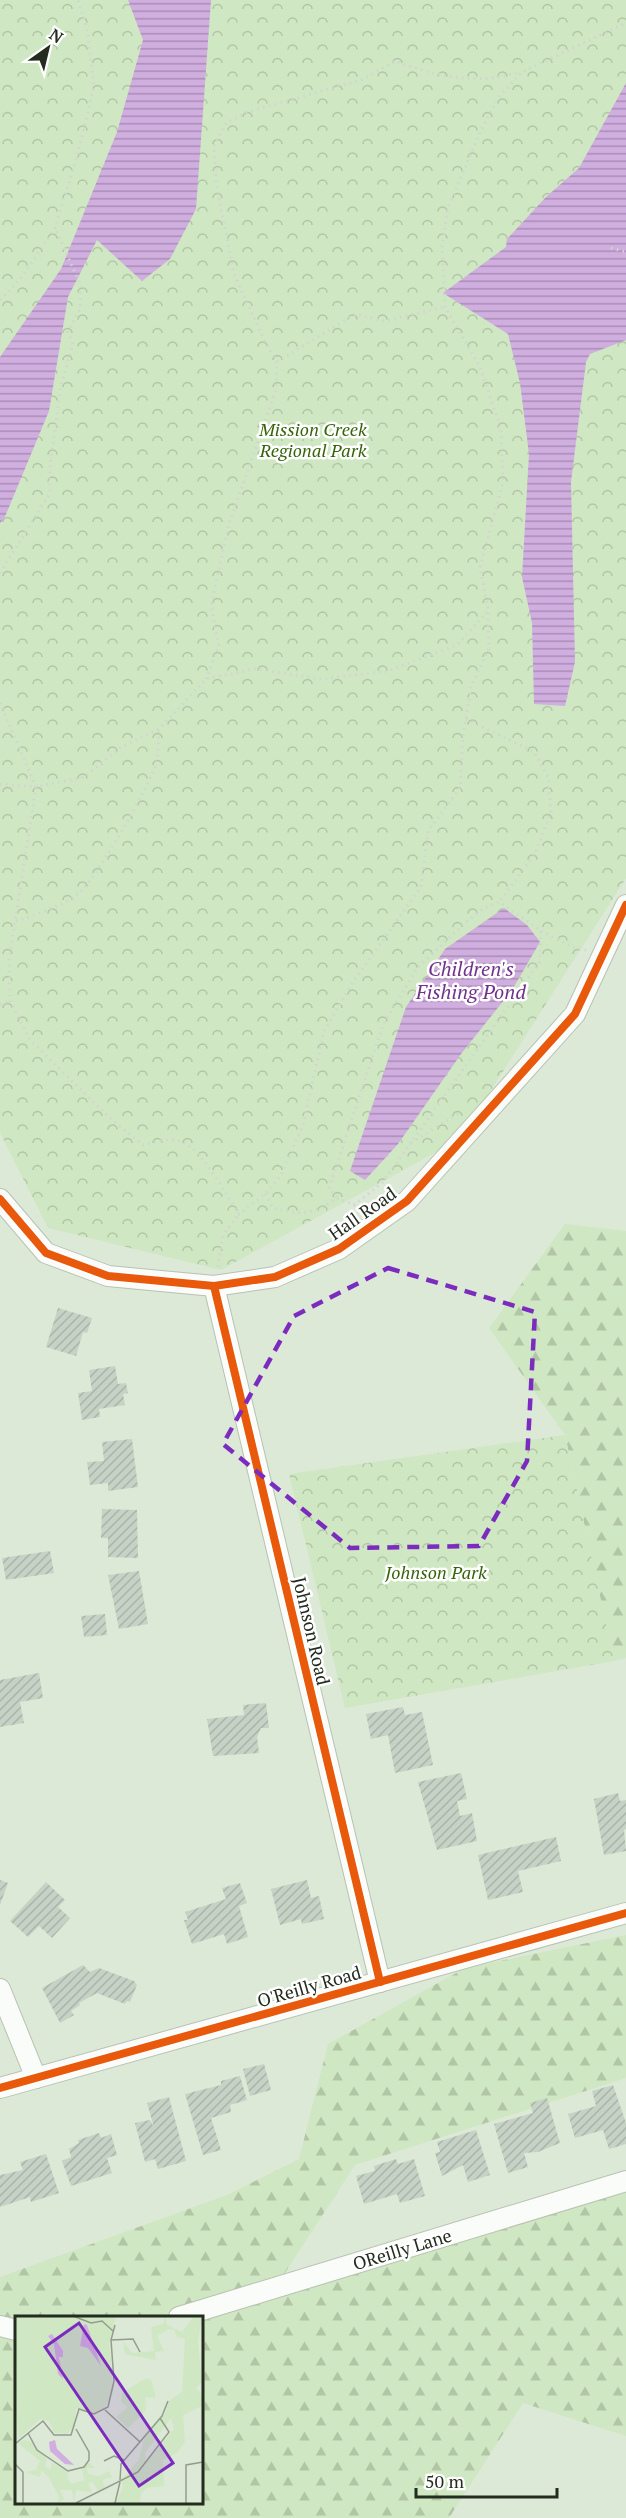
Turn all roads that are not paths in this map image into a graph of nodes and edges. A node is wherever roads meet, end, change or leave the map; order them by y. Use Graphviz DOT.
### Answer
graph roads {
  1 [pos="626,905"];
  2 [pos="0,1199"];
  3 [pos="214,1286"];
  4 [pos="626,1913"];
  5 [pos="380,1982"];
  6 [pos="0,1989"];
  7 [pos="36,2078"];
  8 [pos="0,2088"];
  9 [pos="626,2181"];
  10 [pos="182,2316"];
  11 [pos="0,2326"];
  12 [pos="15,2330"];
  1 -- 3 [label="street, Hall Road"];
  2 -- 3 [label="street, Hall Road"];
  3 -- 5 [label="street, Johnson Road"];
  4 -- 5 [label="street, O'Reilly Road"];
  5 -- 7 [label="street, O'Reilly Road"];
  6 -- 7 [label="street"];
  7 -- 8 [label="street, O'Reilly Road"];
  9 -- 10 [label="street, OReilly Lane"];
  11 -- 12 [label="street"];
}
